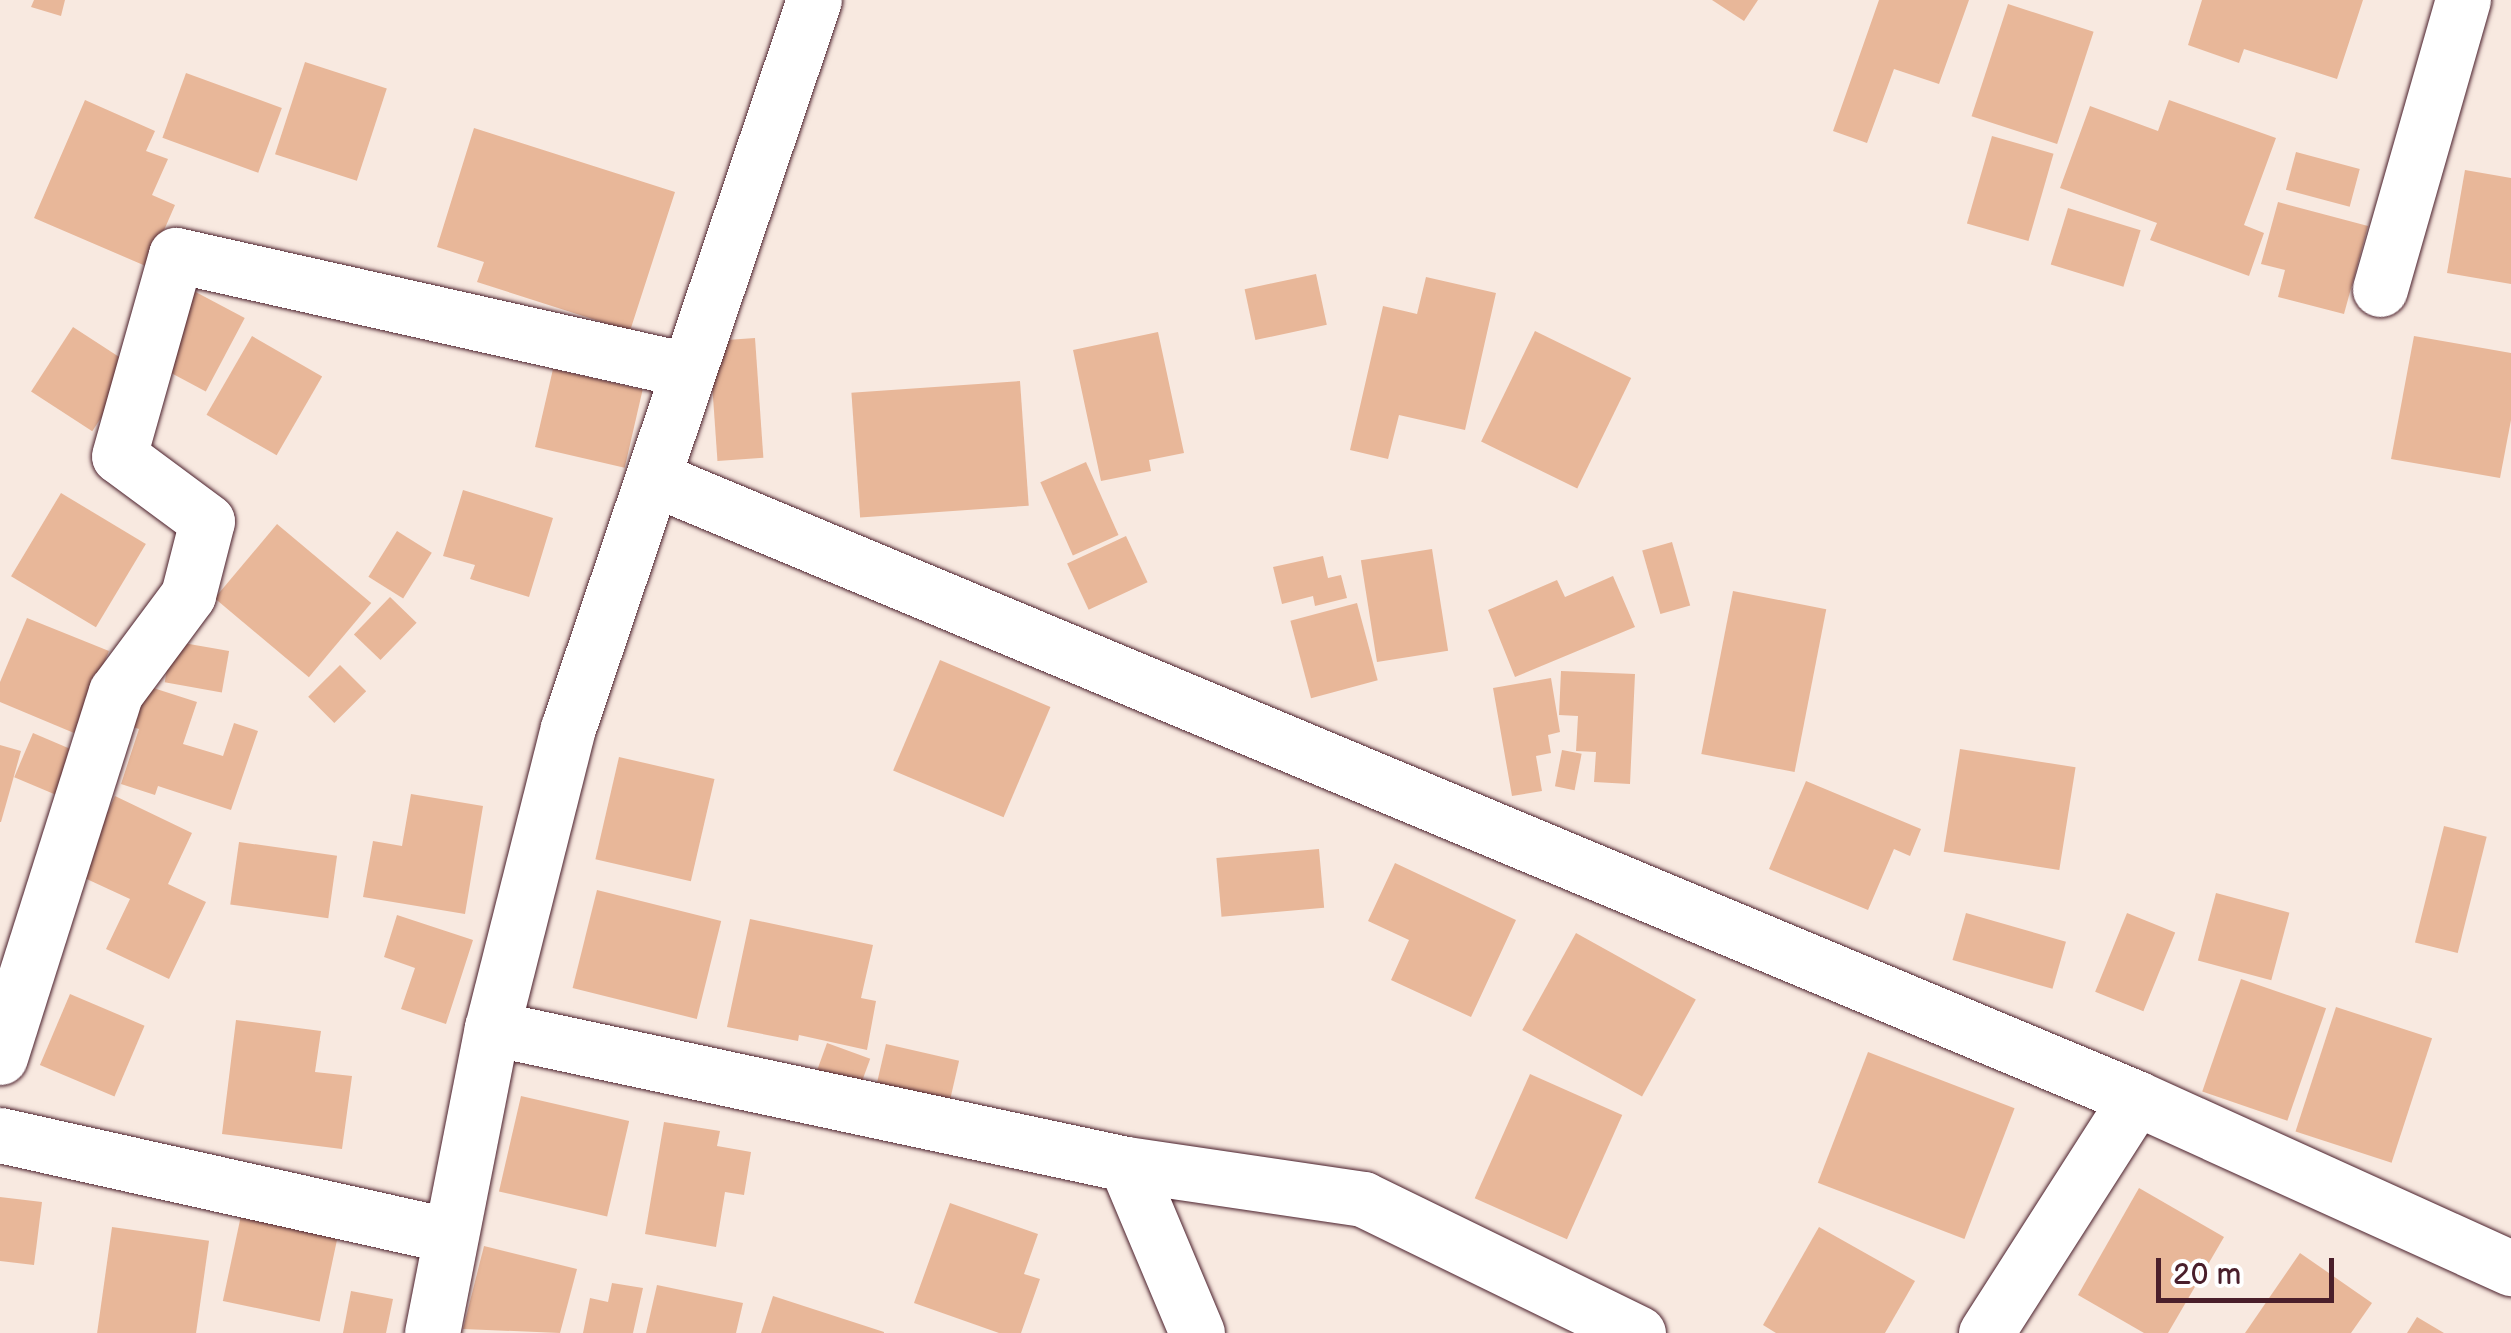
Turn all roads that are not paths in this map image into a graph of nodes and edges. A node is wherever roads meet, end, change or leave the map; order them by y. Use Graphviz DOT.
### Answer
graph roads {
  1 [pos="814,0"];
  2 [pos="2463,0"];
  3 [pos="2380,289"];
  4 [pos="687,370"];
  5 [pos="655,479"];
  6 [pos="492,1028"];
  7 [pos="0,1057"];
  8 [pos="2136,1098"];
  9 [pos="0,1136"];
  10 [pos="1126,1164"];
  11 [pos="449,1235"];
  12 [pos="2511,1268"];
  13 [pos="432,1333"];
  14 [pos="1196,1333"];
  15 [pos="1638,1333"];
  16 [pos="1986,1333"];
  1 -- 4 [label="street"];
  2 -- 3 [label="street"];
  4 -- 5 [label="street"];
  4 -- 7 [label="street"];
  5 -- 6 [label="street"];
  5 -- 8 [label="street"];
  6 -- 10 [label="street"];
  6 -- 11 [label="street"];
  8 -- 12 [label="street"];
  8 -- 16 [label="street"];
  9 -- 11 [label="street"];
  10 -- 14 [label="street"];
  10 -- 15 [label="street"];
  11 -- 13 [label="street"];
}
